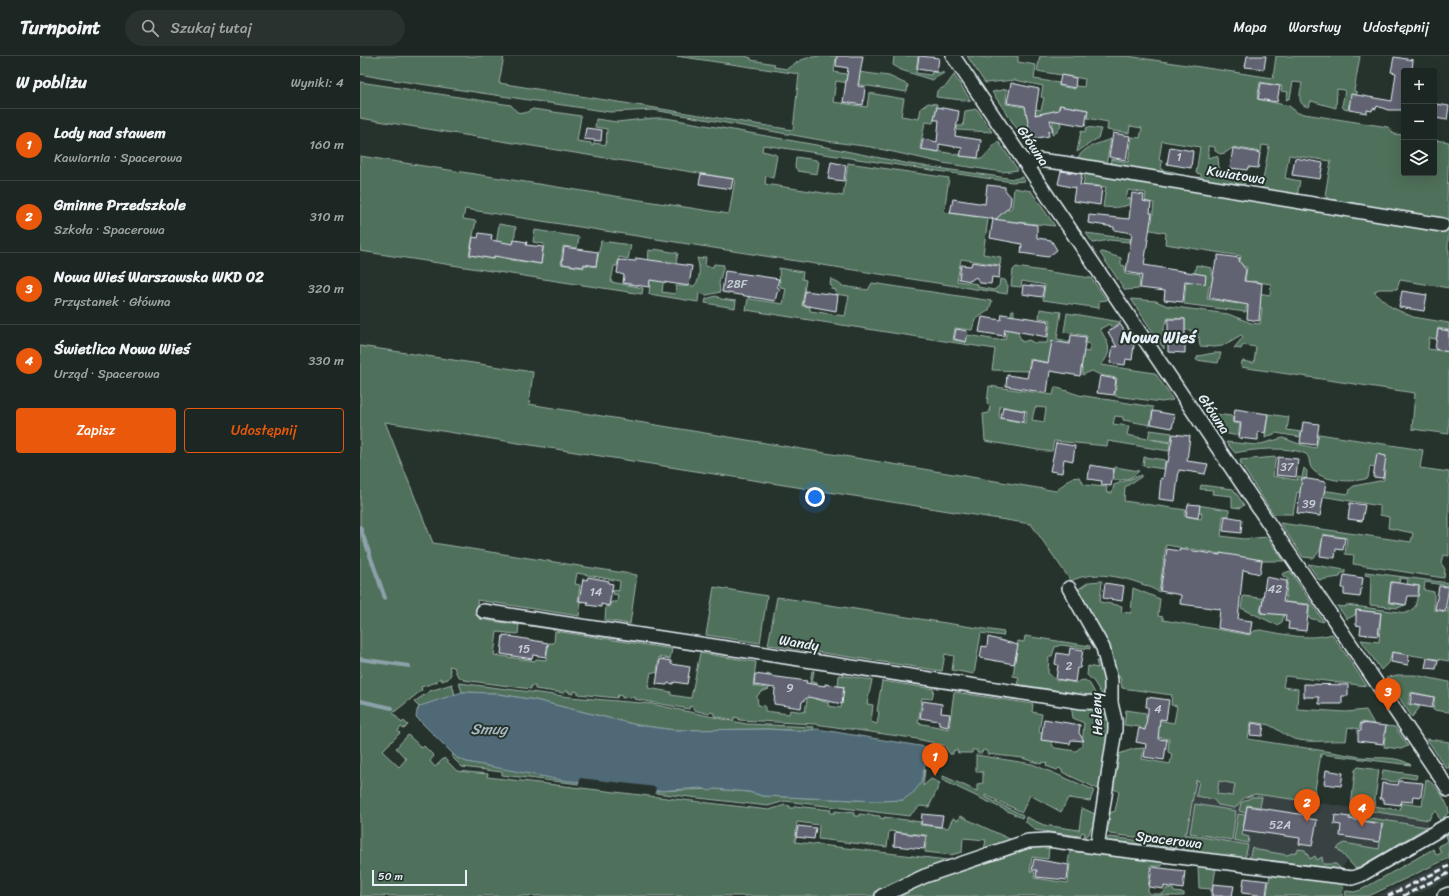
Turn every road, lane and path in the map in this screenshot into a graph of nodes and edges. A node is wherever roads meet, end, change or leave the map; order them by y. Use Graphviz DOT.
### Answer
graph roads {
  1 [pos="953,56"];
  2 [pos="1026,164"];
  3 [pos="1442,225"];
  4 [pos="1069,588"];
  5 [pos="483,611"];
  6 [pos="1111,703"];
  7 [pos="1449,790"];
  8 [pos="1449,824"];
  9 [pos="1096,847"];
  10 [pos="1449,894"];
  11 [pos="882,896"];
  12 [pos="1444,896"];
  1 -- 2 [label="street, Główna"];
  2 -- 3 [label="street, Kwiatowa"];
  2 -- 7 [label="street, Główna"];
  4 -- 6 [label="street, Heleny"];
  5 -- 6 [label="street, Wandy"];
  6 -- 9 [label="street, Heleny"];
  8 -- 9 [label="street, Spacerowa"];
  9 -- 11 [label="street, Spacerowa"];
  10 -- 12 [label="street"];
}
